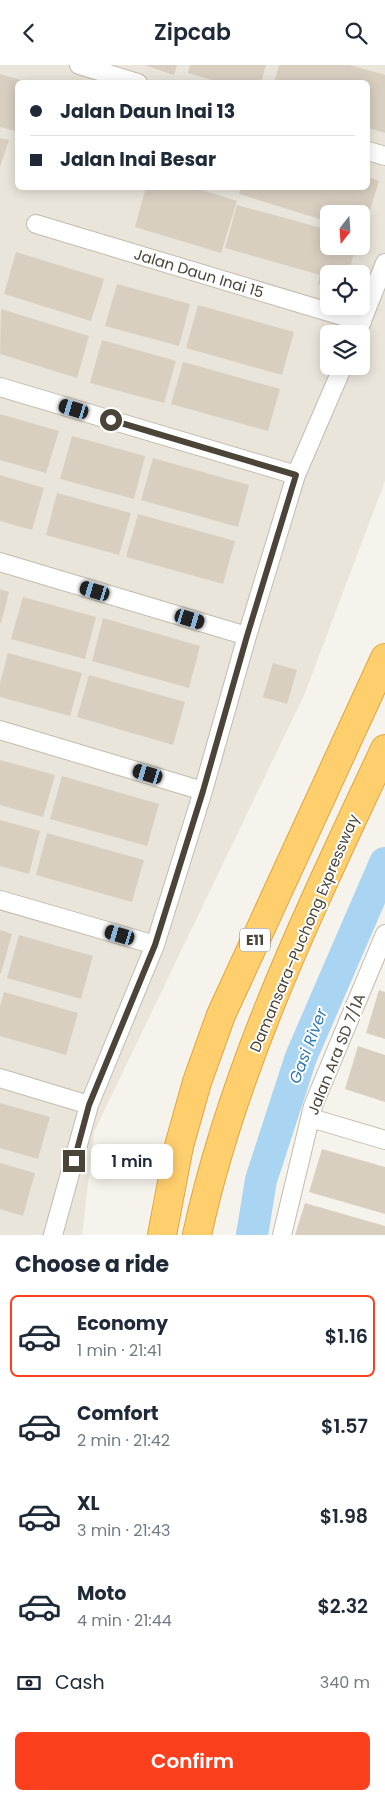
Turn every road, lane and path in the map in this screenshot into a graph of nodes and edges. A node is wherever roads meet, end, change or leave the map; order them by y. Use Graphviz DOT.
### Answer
graph roads {
  1 [pos="79,65"];
  2 [pos="128,80"];
  3 [pos="370,152"];
  4 [pos="385,156"];
  5 [pos="36,224"];
  6 [pos="385,263"];
  7 [pos="350,325"];
  8 [pos="360,325"];
  9 [pos="339,375"];
  10 [pos="0,387"];
  11 [pos="296,475"];
  12 [pos="0,562"];
  13 [pos="247,636"];
  14 [pos="385,658"];
  15 [pos="0,730"];
  16 [pos="385,749"];
  17 [pos="203,791"];
  18 [pos="0,900"];
  19 [pos="385,934"];
  20 [pos="155,945"];
  21 [pos="378,967"];
  22 [pos="0,1079"];
  23 [pos="89,1105"];
  24 [pos="310,1118"];
  25 [pos="385,1141"];
  26 [pos="53,1235"];
  27 [pos="162,1235"];
  28 [pos="197,1235"];
  29 [pos="282,1235"];
  1 -- 2 [label="street"];
  3 -- 4 [label="street"];
  5 -- 7 [label="street, Jalan Daun Inai 15"];
  6 -- 8 [label="street"];
  9 -- 11 [label="street"];
  10 -- 11 [label="street"];
  11 -- 13 [label="street"];
  12 -- 13 [label="street"];
  13 -- 17 [label="street"];
  14 -- 27 [label="highway, E11"];
  15 -- 17 [label="street"];
  16 -- 28 [label="highway, Damansara–Puchong Expressway / E11"];
  17 -- 20 [label="street"];
  18 -- 20 [label="street"];
  19 -- 21 [label="street, Jalan Ara SD 7/1A"];
  20 -- 23 [label="street"];
  21 -- 24 [label="street, Jalan Ara SD 7/1A"];
  22 -- 23 [label="street"];
  23 -- 26 [label="street"];
  24 -- 25 [label="street"];
  24 -- 29 [label="street, Jalan Ara SD 7/1A"];
}
